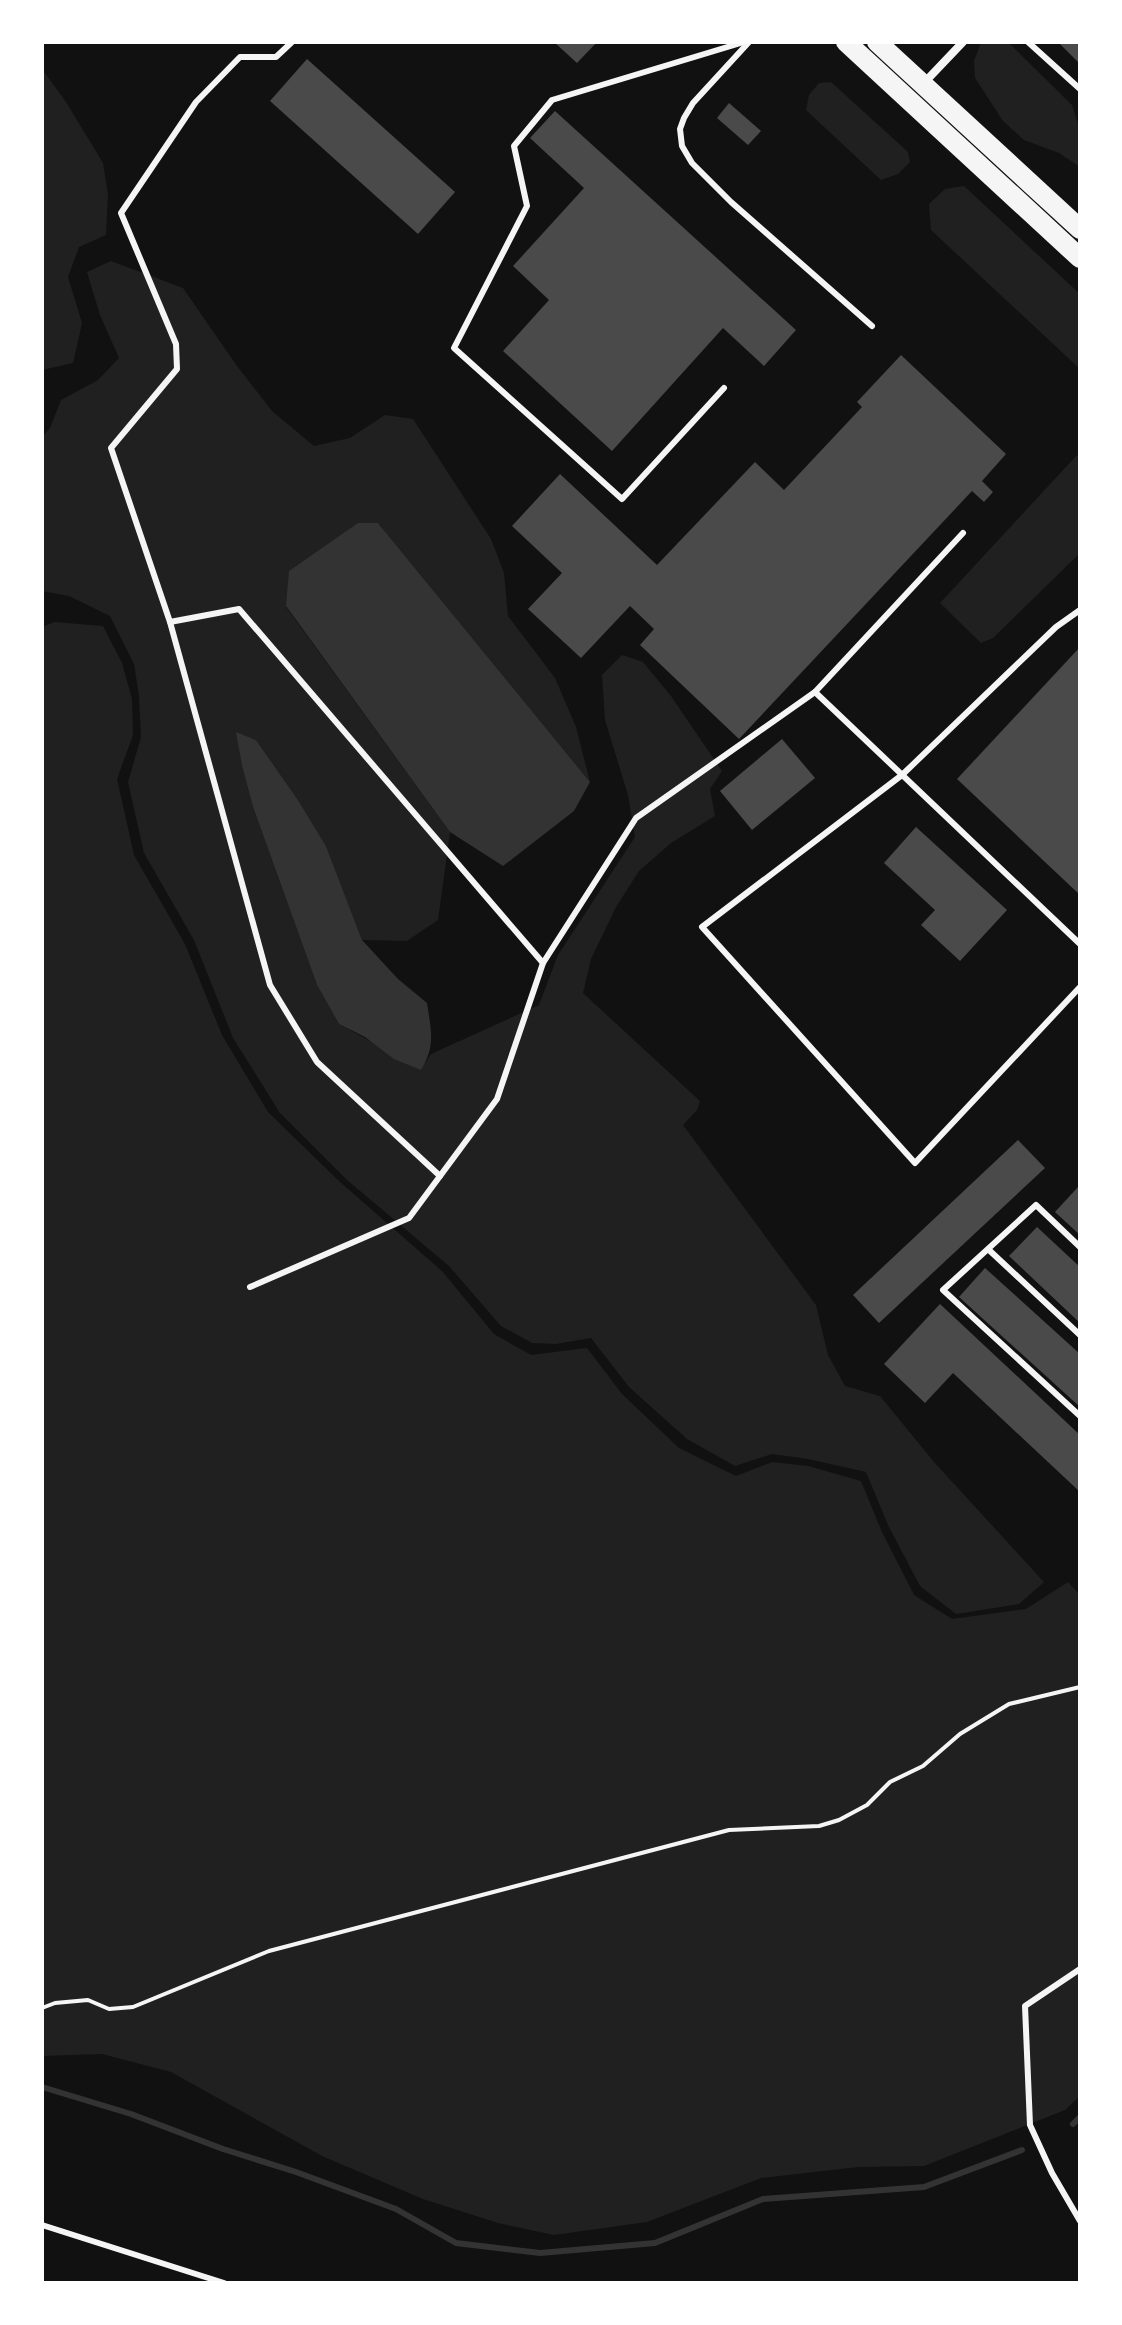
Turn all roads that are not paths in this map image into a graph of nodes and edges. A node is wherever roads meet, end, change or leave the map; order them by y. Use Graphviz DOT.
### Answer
graph roads {
  1 [pos="292,42"];
  2 [pos="747,42"];
  3 [pos="846,42"];
  4 [pos="877,42"];
  5 [pos="963,42"];
  6 [pos="1028,42"];
  7 [pos="1080,89"];
  8 [pos="916,91"];
  9 [pos="1077,220"];
  10 [pos="1080,258"];
  11 [pos="872,326"];
  12 [pos="724,388"];
  13 [pos="963,533"];
  14 [pos="1080,610"];
  15 [pos="170,622"];
  16 [pos="815,692"];
  17 [pos="902,775"];
  18 [pos="1080,944"];
  19 [pos="543,963"];
  20 [pos="1080,987"];
  21 [pos="440,1176"];
  22 [pos="1080,1247"];
  23 [pos="989,1250"];
  24 [pos="250,1287"];
  25 [pos="1080,1335"];
  26 [pos="1080,1416"];
  27 [pos="1080,1969"];
  28 [pos="1080,2221"];
  29 [pos="42,2225"];
  30 [pos="224,2283"];
  1 -- 15 [label="lane"];
  2 -- 11 [label="lane"];
  2 -- 12 [label="lane"];
  3 -- 8 [label="highway"];
  4 -- 8 [label="highway"];
  5 -- 8 [label="street"];
  6 -- 7 [label="lane"];
  8 -- 9 [label="highway"];
  8 -- 10 [label="highway"];
  13 -- 16 [label="lane"];
  14 -- 17 [label="lane"];
  15 -- 19 [label="lane"];
  15 -- 21 [label="lane"];
  16 -- 17 [label="lane"];
  16 -- 19 [label="lane"];
  17 -- 18 [label="lane"];
  17 -- 20 [label="lane"];
  19 -- 21 [label="lane"];
  21 -- 24 [label="lane"];
  22 -- 23 [label="lane"];
  23 -- 25 [label="lane"];
  23 -- 26 [label="lane"];
  27 -- 28 [label="lane"];
  29 -- 30 [label="lane"];
}
